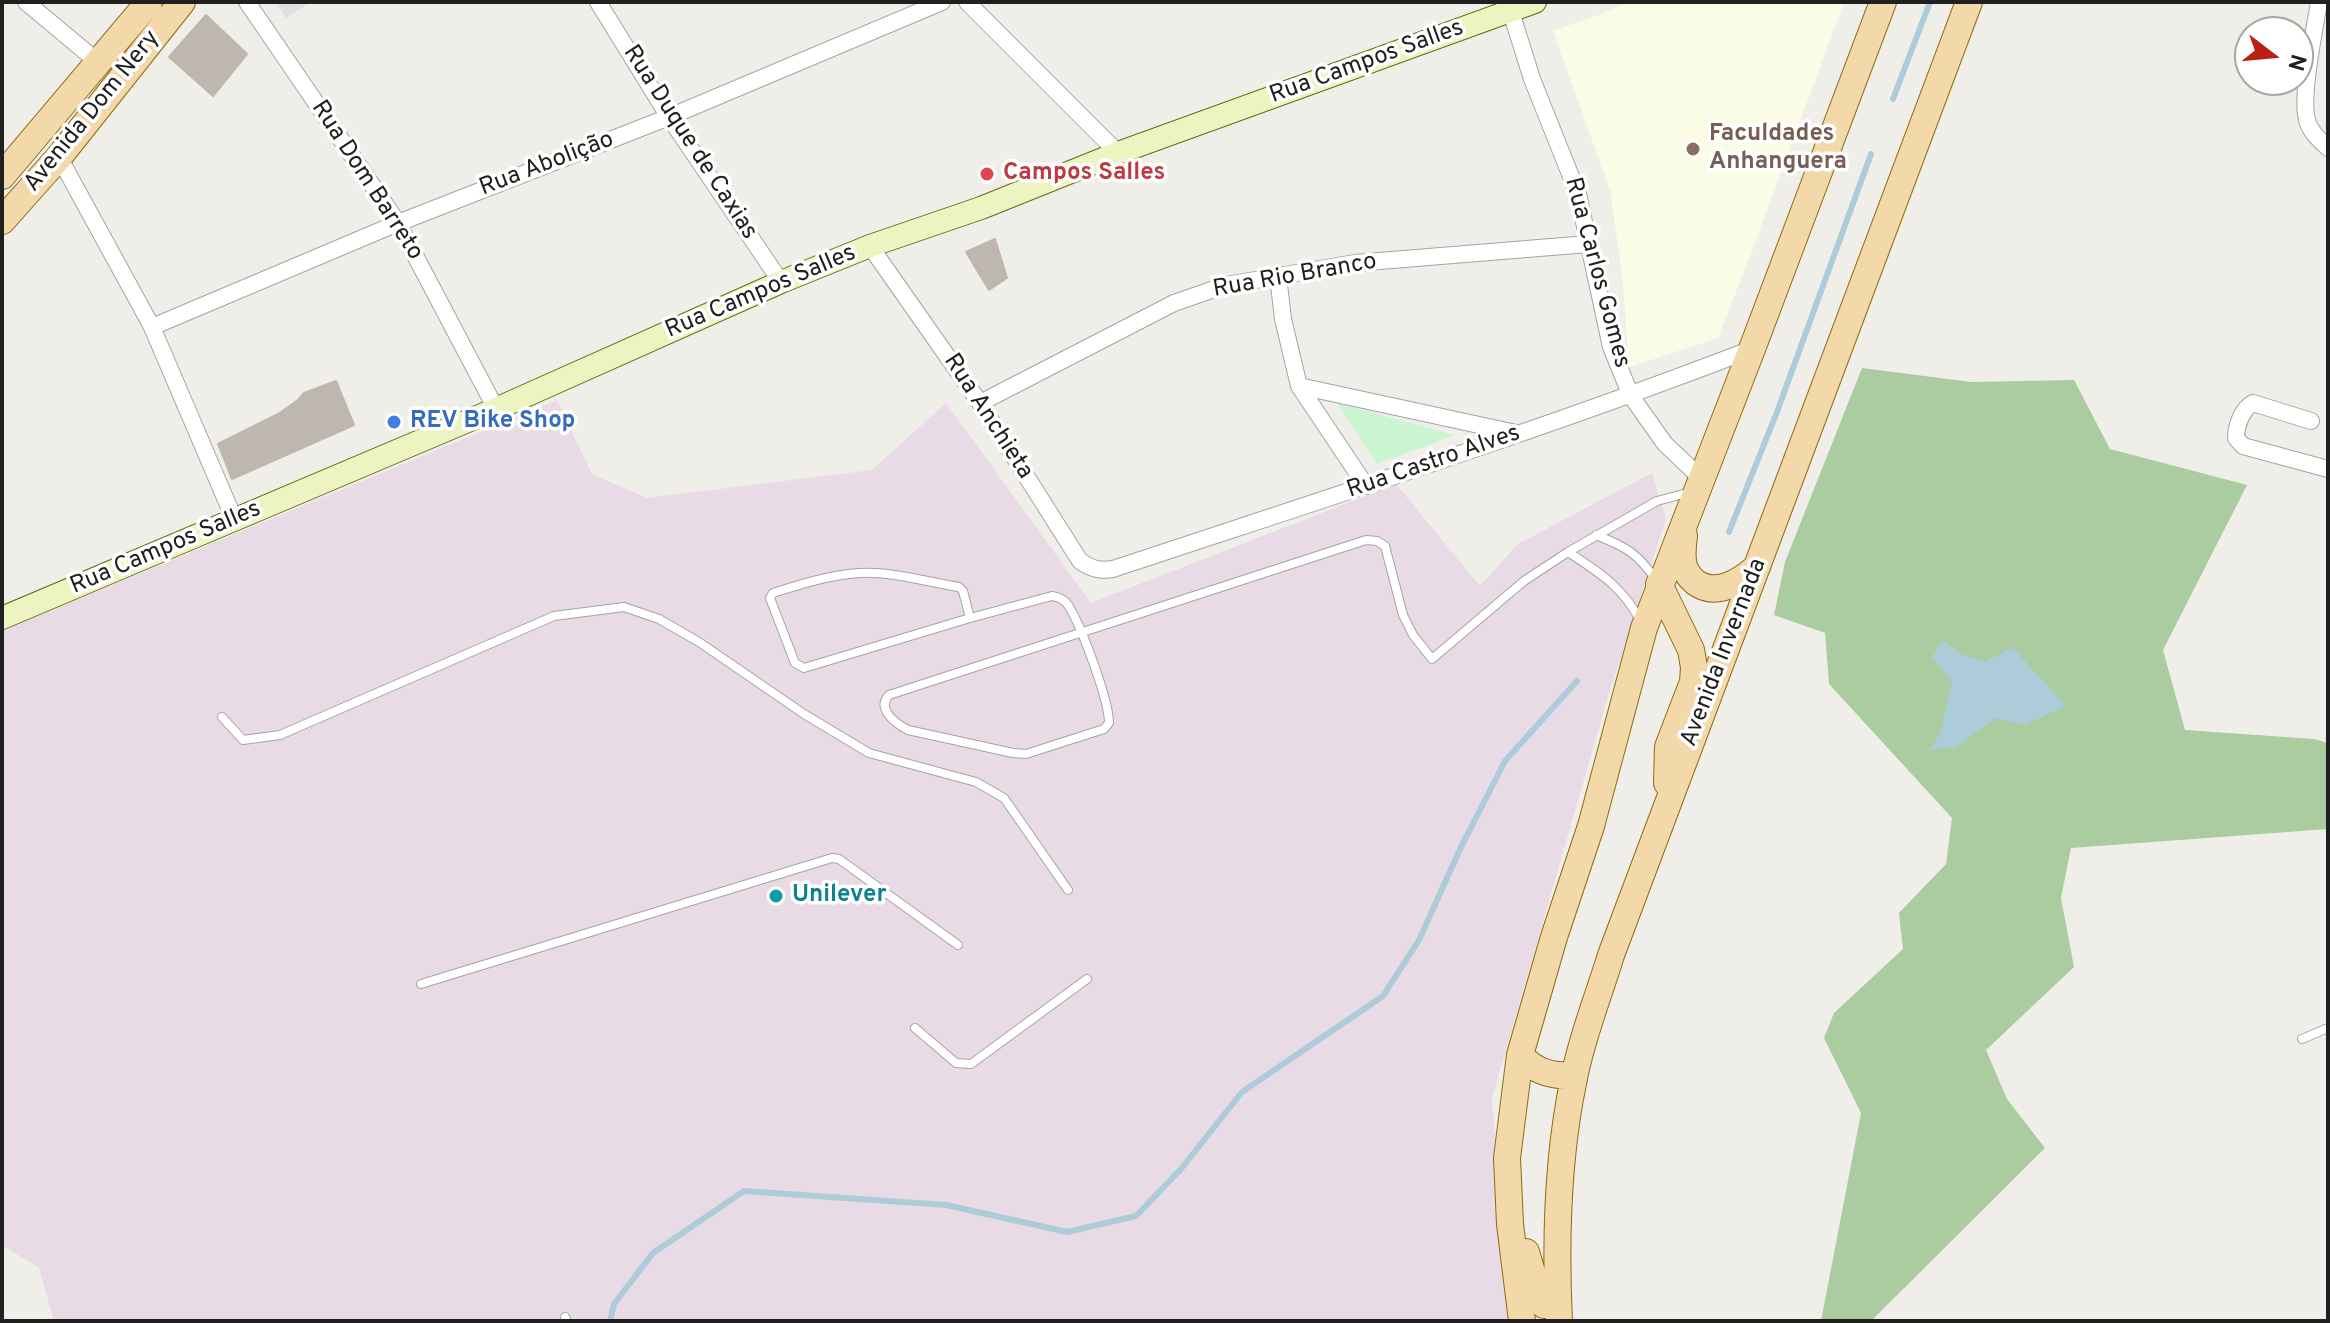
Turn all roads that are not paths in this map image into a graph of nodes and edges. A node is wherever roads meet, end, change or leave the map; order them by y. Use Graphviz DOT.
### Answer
graph roads {
  1 [pos="26,2"];
  2 [pos="149,2"];
  3 [pos="182,2"];
  4 [pos="247,2"];
  5 [pos="598,2"];
  6 [pos="942,2"];
  7 [pos="967,2"];
  8 [pos="1535,2"];
  9 [pos="1883,2"];
  10 [pos="1969,2"];
  11 [pos="2319,2"];
  12 [pos="1510,7"];
  13 [pos="99,63"];
  14 [pos="669,117"];
  15 [pos="2328,148"];
  16 [pos="1118,153"];
  17 [pos="59,157"];
  18 [pos="2,176"];
  19 [pos="2,221"];
  20 [pos="398,223"];
  21 [pos="1588,244"];
  22 [pos="870,246"];
  23 [pos="1278,276"];
  24 [pos="781,282"];
  25 [pos="152,327"];
  26 [pos="1752,349"];
  27 [pos="1299,386"];
  28 [pos="1631,396"];
  29 [pos="980,403"];
  30 [pos="496,409"];
  31 [pos="2311,421"];
  32 [pos="1519,434"];
  33 [pos="2328,469"];
  34 [pos="1698,485"];
  35 [pos="1366,486"];
  36 [pos="1685,520"];
  37 [pos="235,521"];
  38 [pos="1596,535"];
  39 [pos="1568,552"];
  40 [pos="1757,567"];
  41 [pos="1113,569"];
  42 [pos="1659,584"];
  43 [pos="2,618"];
  44 [pos="970,618"];
  45 [pos="1644,628"];
  46 [pos="1082,633"];
  47 [pos="1683,633"];
  48 [pos="222,717"];
  49 [pos="1666,807"];
  50 [pos="1068,890"];
  51 [pos="958,945"];
  52 [pos="1087,979"];
  53 [pos="421,984"];
  54 [pos="915,1028"];
  55 [pos="2328,1028"];
  56 [pos="2302,1039"];
  57 [pos="1520,1055"];
  58 [pos="1574,1075"];
  59 [pos="1508,1183"];
  60 [pos="1558,1310"];
  61 [pos="1522,1321"];
  1 -- 13 [label="street"];
  2 -- 13 [label="main road, Avenida Dom Nery"];
  3 -- 17 [label="main road, Avenida Dom Nery"];
  4 -- 20 [label="street, Rua Dom Barreto"];
  5 -- 14 [label="street, Rua Duque de Caxias"];
  6 -- 14 [label="street, Rua Abolição"];
  7 -- 16 [label="street"];
  8 -- 12 [label="main road, Rua Campos Salles"];
  9 -- 26 [label="main road"];
  10 -- 40 [label="main road, Avenida Invernada"];
  11 -- 15 [label="street"];
  12 -- 16 [label="main road, Rua Campos Salles"];
  12 -- 21 [label="street, Rua Carlos Gomes"];
  13 -- 18 [label="main road, Avenida Dom Nery"];
  14 -- 20 [label="street, Rua Abolição"];
  14 -- 24 [label="street, Rua Duque de Caxias"];
  16 -- 22 [label="main road, Rua Campos Salles"];
  17 -- 19 [label="main road, Avenida Dom Nery"];
  17 -- 25 [label="street"];
  20 -- 25 [label="street, Rua Abolição"];
  20 -- 30 [label="street, Rua Dom Barreto"];
  21 -- 23 [label="street, Rua Rio Branco"];
  21 -- 28 [label="street, Rua Carlos Gomes"];
  22 -- 24 [label="main road, Rua Campos Salles"];
  22 -- 29 [label="street, Rua Anchieta"];
  23 -- 27 [label="street"];
  23 -- 29 [label="street, Rua Rio Branco"];
  24 -- 30 [label="main road, Rua Campos Salles"];
  25 -- 37 [label="street"];
  26 -- 28 [label="street, Rua Castro Alves"];
  26 -- 34 [label="main road"];
  27 -- 32 [label="street"];
  27 -- 35 [label="street"];
  28 -- 32 [label="street, Rua Castro Alves"];
  28 -- 34 [label="street, Rua Carlos Gomes"];
  29 -- 41 [label="street, Rua Anchieta"];
  30 -- 37 [label="main road, Rua Campos Salles"];
  31 -- 33 [label="street"];
  32 -- 35 [label="street, Rua Castro Alves"];
  34 -- 36 [label="main road"];
  34 -- 38 [label="lane"];
  35 -- 41 [label="street, Rua Castro Alves"];
  36 -- 40 [label="main road"];
  36 -- 42 [label="main road"];
  37 -- 43 [label="main road, Rua Campos Salles"];
  38 -- 39 [label="lane"];
  38 -- 42 [label="lane"];
  39 -- 45 [label="lane"];
  39 -- 46 [label="lane"];
  40 -- 49 [label="main road, Avenida Invernada"];
  42 -- 45 [label="main road"];
  42 -- 47 [label="main road"];
  44 -- 44 [label="lane"];
  44 -- 46 [label="lane"];
  45 -- 47 [label="main road"];
  45 -- 57 [label="main road"];
  46 -- 46 [label="lane"];
  47 -- 49 [label="main road"];
  48 -- 50 [label="lane"];
  49 -- 58 [label="main road, Avenida Invernada"];
  51 -- 53 [label="lane"];
  52 -- 54 [label="lane"];
  55 -- 56 [label="lane"];
  57 -- 58 [label="main road"];
  57 -- 59 [label="main road"];
  58 -- 60 [label="main road, Avenida Invernada"];
  59 -- 60 [label="main road"];
  59 -- 61 [label="main road"];
}
